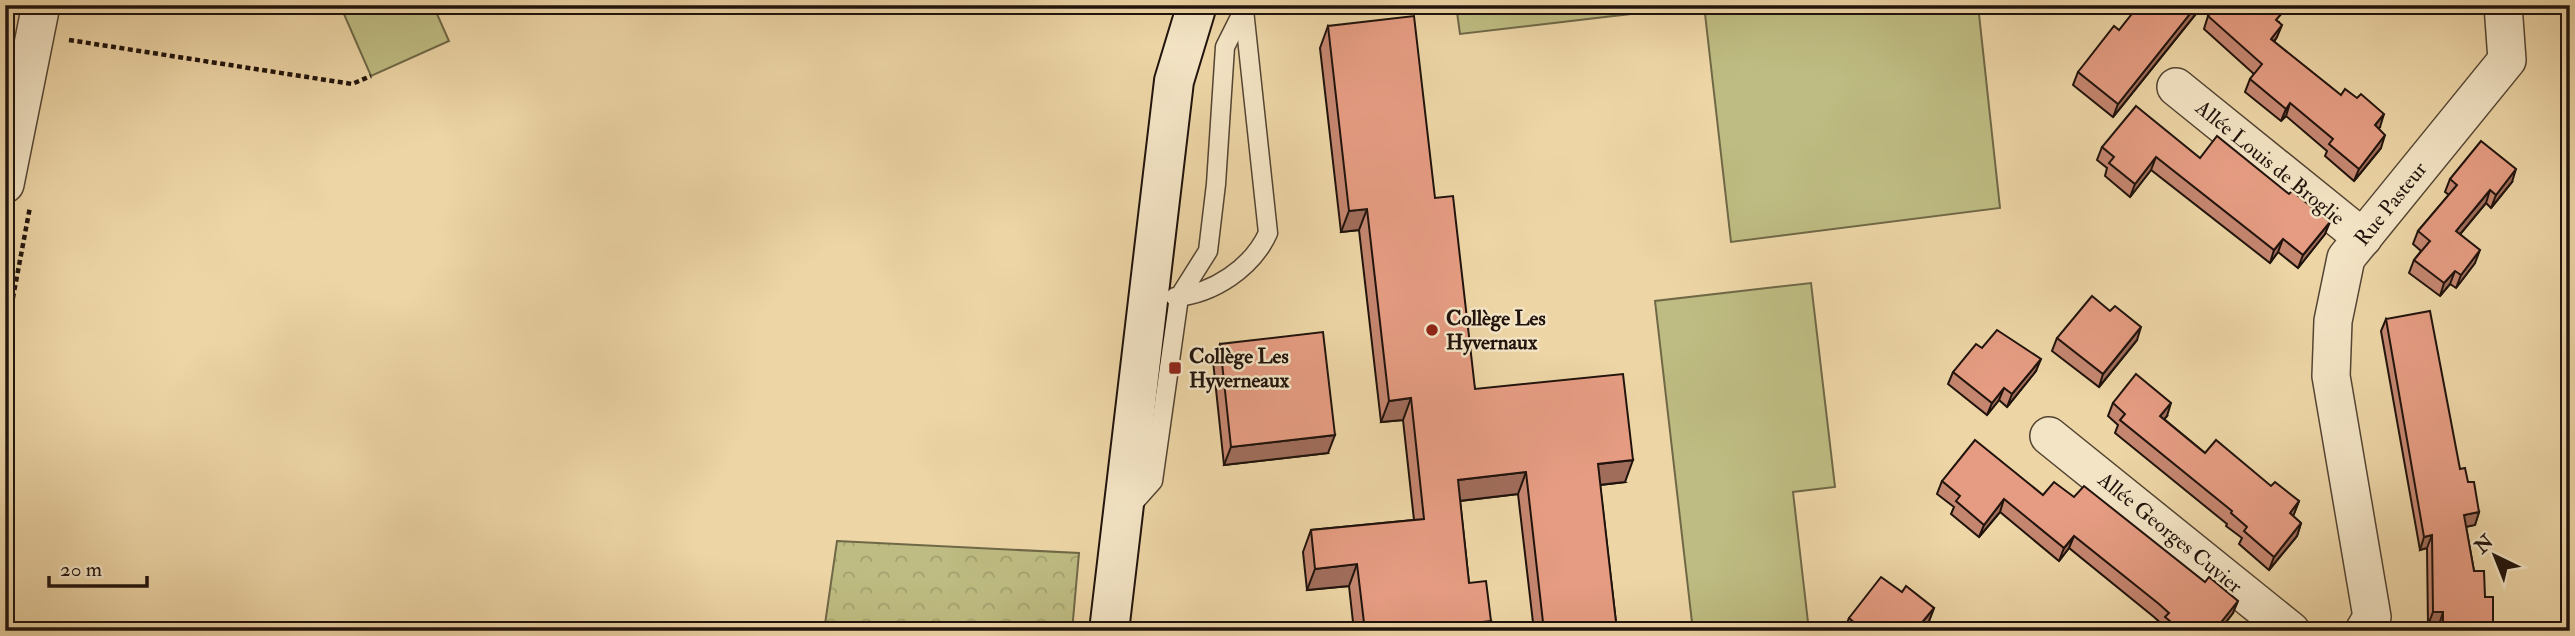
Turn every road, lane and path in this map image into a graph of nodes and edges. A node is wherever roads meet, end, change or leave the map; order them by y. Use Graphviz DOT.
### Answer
graph roads {
  1 [pos="1197,5"];
  2 [pos="2504,5"];
  3 [pos="1245,7"];
  4 [pos="38,20"];
  5 [pos="371,76"];
  6 [pos="2176,87"];
  7 [pos="5,184"];
  8 [pos="2363,238"];
  9 [pos="1165,297"];
  10 [pos="2049,436"];
  11 [pos="1109,631"];
  12 [pos="2291,631"];
  13 [pos="2364,631"];
  1 -- 9 [label="street"];
  2 -- 8 [label="street, Rue Pasteur"];
  3 -- 9 [label="lane"];
  3 -- 9 [label="lane"];
  4 -- 5 [label="path"];
  4 -- 7 [label="street"];
  6 -- 8 [label="street, Allée Louis de Broglie"];
  8 -- 13 [label="street, Rue Pasteur"];
  9 -- 11 [label="street"];
  10 -- 12 [label="street, Allée Georges Cuvier"];
}
